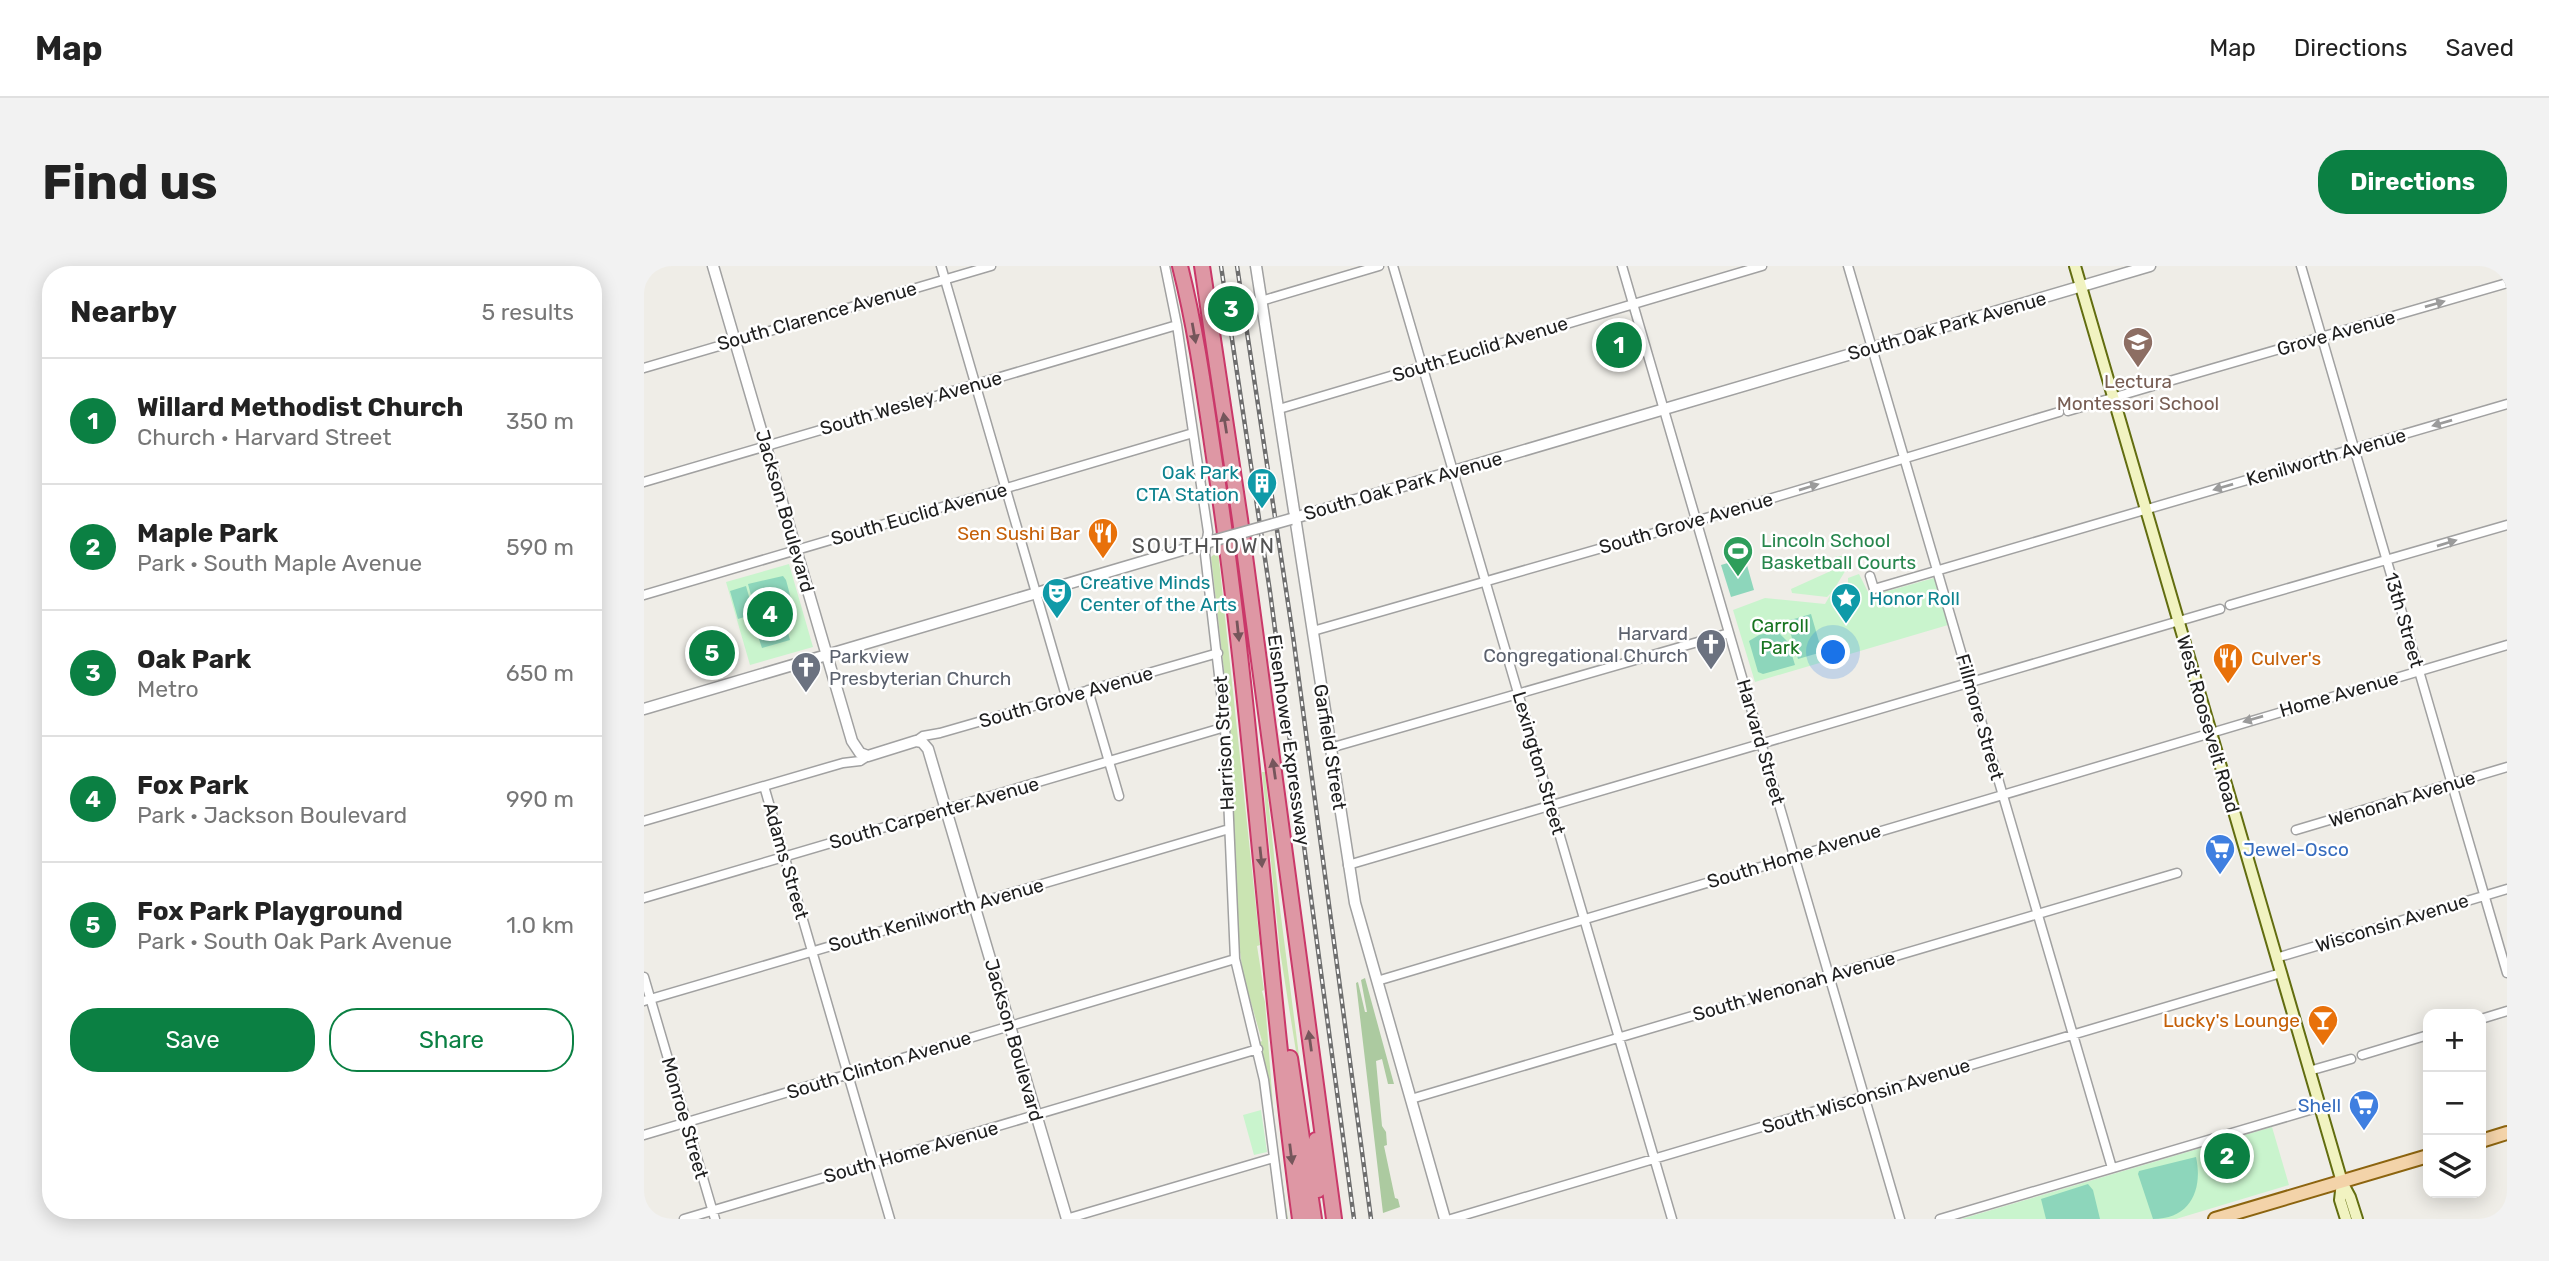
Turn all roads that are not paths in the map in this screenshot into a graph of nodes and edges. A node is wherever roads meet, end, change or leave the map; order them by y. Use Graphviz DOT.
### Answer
graph roads {
  1 [pos="713,266"];
  2 [pos="941,266"];
  3 [pos="991,266"];
  4 [pos="1165,266"];
  5 [pos="1180,266"];
  6 [pos="1202,266"];
  7 [pos="1256,266"];
  8 [pos="1379,266"];
  9 [pos="1393,266"];
  10 [pos="1622,266"];
  11 [pos="1762,266"];
  12 [pos="1848,266"];
  13 [pos="2075,266"];
  14 [pos="2150,266"];
  15 [pos="2301,266"];
  16 [pos="944,279"];
  17 [pos="2507,283"];
  18 [pos="2081,286"];
  19 [pos="1261,301"];
  20 [pos="1633,304"];
  21 [pos="1177,324"];
  22 [pos="2322,336"];
  23 [pos="735,341"];
  24 [pos="1872,348"];
  25 [pos="1423,366"];
  26 [pos="644,368"];
  27 [pos="2166,382"];
  28 [pos="975,384"];
  29 [pos="2156,385"];
  30 [pos="2113,398"];
  31 [pos="2507,404"];
  32 [pos="1663,408"];
  33 [pos="1279,409"];
  34 [pos="1193,433"];
  35 [pos="766,446"];
  36 [pos="2354,449"];
  37 [pos="1904,458"];
  38 [pos="1453,471"];
  39 [pos="644,482"];
  40 [pos="1005,489"];
  41 [pos="2146,510"];
  42 [pos="1293,518"];
  43 [pos="1696,521"];
  44 [pos="2507,525"];
  45 [pos="1211,542"];
  46 [pos="796,550"];
  47 [pos="2387,561"];
  48 [pos="1937,571"];
  49 [pos="1870,576"];
  50 [pos="1486,582"];
  51 [pos="1036,593"];
  52 [pos="644,595"];
  53 [pos="2230,605"];
  54 [pos="2220,609"];
  55 [pos="2178,621"];
  56 [pos="1313,631"];
  57 [pos="1729,633"];
  58 [pos="2507,645"];
  59 [pos="1218,653"];
  60 [pos="827,655"];
  61 [pos="2419,670"];
  62 [pos="1970,682"];
  63 [pos="1088,690"];
  64 [pos="1519,695"];
  65 [pos="1066,696"];
  66 [pos="644,709"];
  67 [pos="1225,727"];
  68 [pos="2211,732"];
  69 [pos="919,742"];
  70 [pos="1762,743"];
  71 [pos="1330,748"];
  72 [pos="864,754"];
  73 [pos="1109,761"];
  74 [pos="2507,767"];
  75 [pos="2452,784"];
  76 [pos="764,786"];
  77 [pos="2003,794"];
  78 [pos="1119,796"];
  79 [pos="1551,805"];
  80 [pos="946,809"];
  81 [pos="646,818"];
  82 [pos="1229,829"];
  83 [pos="2296,830"];
  84 [pos="1794,856"];
  85 [pos="785,857"];
  86 [pos="1348,865"];
  87 [pos="2177,873"];
  88 [pos="2507,889"];
  89 [pos="2485,896"];
  90 [pos="644,898"];
  91 [pos="974,903"];
  92 [pos="2038,914"];
  93 [pos="1584,919"];
  94 [pos="812,951"];
  95 [pos="2276,958"];
  96 [pos="1235,959"];
  97 [pos="2281,973"];
  98 [pos="2507,973"];
  99 [pos="1829,976"];
  100 [pos="644,977"];
  101 [pos="1377,981"];
  102 [pos="647,1000"];
  103 [pos="2507,1011"];
  104 [pos="1276,1013"];
  105 [pos="2486,1017"];
  106 [pos="1010,1026"];
  107 [pos="2073,1035"];
  108 [pos="2423,1037"];
  109 [pos="1619,1038"];
  110 [pos="1258,1049"];
  111 [pos="2362,1055"];
  112 [pos="2351,1059"];
  113 [pos="2309,1071"];
  114 [pos="848,1074"];
  115 [pos="1864,1097"];
  116 [pos="1411,1099"];
  117 [pos="2320,1107"];
  118 [pos="1320,1109"];
  119 [pos="1037,1115"];
  120 [pos="686,1122"];
  121 [pos="2507,1133"];
  122 [pos="644,1135"];
  123 [pos="2486,1139"];
  124 [pos="1273,1158"];
  125 [pos="2423,1158"];
  126 [pos="1654,1159"];
  127 [pos="873,1163"];
  128 [pos="2112,1167"];
  129 [pos="2342,1182"];
  130 [pos="714,1215"];
  131 [pos="684,1219"];
  132 [pos="890,1219"];
  133 [pos="1067,1219"];
  134 [pos="1282,1219"];
  135 [pos="1300,1219"];
  136 [pos="1314,1219"];
  137 [pos="1321,1219"];
  138 [pos="1334,1219"];
  139 [pos="1445,1219"];
  140 [pos="1451,1219"];
  141 [pos="1672,1219"];
  142 [pos="1900,1219"];
  143 [pos="1940,1219"];
  144 [pos="2215,1219"];
  145 [pos="2346,1219"];
  146 [pos="2357,1219"];
  1 -- 23 [label="street, Jackson Boulevard"];
  2 -- 16 [label="street"];
  3 -- 16 [label="street, South Clarence Avenue"];
  4 -- 21 [label="street, Harrison Street"];
  5 -- 104 [label="highway, Eisenhower Expressway, one-way"];
  118 -- 6 [label="highway, Eisenhower Expressway, one-way"];
  7 -- 19 [label="street, Garfield Street"];
  8 -- 19 [label="street"];
  9 -- 25 [label="street, Lexington Street"];
  10 -- 20 [label="street, Harvard Street"];
  11 -- 20 [label="street, South Euclid Avenue"];
  12 -- 24 [label="street, Fillmore Street"];
  13 -- 18 [label="main road, West Roosevelt Road"];
  14 -- 18 [label="street, South Oak Park Avenue"];
  15 -- 22 [label="street, 13th Street"];
  16 -- 23 [label="street, South Clarence Avenue"];
  16 -- 28 [label="street"];
  22 -- 17 [label="street, Grove Avenue, one-way"];
  18 -- 24 [label="street, South Oak Park Avenue"];
  18 -- 30 [label="main road, West Roosevelt Road"];
  19 -- 33 [label="street, Garfield Street"];
  20 -- 25 [label="street, South Euclid Avenue"];
  20 -- 32 [label="street, Harvard Street"];
  21 -- 28 [label="street, South Wesley Avenue"];
  21 -- 34 [label="street, Harrison Street"];
  22 -- 27 [label="street, Grove Avenue"];
  22 -- 36 [label="street, 13th Street"];
  23 -- 26 [label="street, South Clarence Avenue"];
  23 -- 35 [label="street, Jackson Boulevard"];
  24 -- 32 [label="street, South Oak Park Avenue"];
  24 -- 37 [label="street, Fillmore Street"];
  25 -- 33 [label="street, South Euclid Avenue"];
  25 -- 38 [label="street, Lexington Street"];
  28 -- 35 [label="street, South Wesley Avenue"];
  28 -- 40 [label="street"];
  29 -- 30 [label="street"];
  30 -- 37 [label="street, South Grove Avenue"];
  30 -- 41 [label="main road, West Roosevelt Road"];
  31 -- 36 [label="street, Kenilworth Avenue, one-way"];
  32 -- 38 [label="street, South Oak Park Avenue"];
  32 -- 43 [label="street, Harvard Street"];
  33 -- 42 [label="street, Garfield Street"];
  34 -- 40 [label="street, South Euclid Avenue"];
  34 -- 45 [label="street, Harrison Street"];
  35 -- 39 [label="street, South Wesley Avenue"];
  35 -- 46 [label="street, Jackson Boulevard"];
  36 -- 41 [label="street, Kenilworth Avenue, one-way"];
  36 -- 47 [label="street, 13th Street"];
  43 -- 37 [label="street, South Grove Avenue, one-way"];
  37 -- 48 [label="street, Fillmore Street"];
  38 -- 42 [label="street, South Oak Park Avenue"];
  38 -- 50 [label="street, Lexington Street"];
  40 -- 46 [label="street, South Euclid Avenue"];
  40 -- 51 [label="street"];
  41 -- 48 [label="street"];
  41 -- 55 [label="main road, West Roosevelt Road"];
  42 -- 45 [label="street, South Oak Park Avenue, bridge"];
  42 -- 56 [label="street, Garfield Street"];
  43 -- 50 [label="street, South Grove Avenue"];
  43 -- 57 [label="street, Harvard Street"];
  47 -- 44 [label="street, one-way"];
  45 -- 51 [label="street, South Oak Park Avenue"];
  45 -- 59 [label="street, Harrison Street"];
  46 -- 52 [label="street, South Euclid Avenue"];
  46 -- 60 [label="street, Jackson Boulevard"];
  47 -- 53 [label="street"];
  47 -- 61 [label="street, 13th Street"];
  48 -- 49 [label="street"];
  48 -- 62 [label="street, Fillmore Street"];
  50 -- 56 [label="street, South Grove Avenue"];
  50 -- 64 [label="street, Lexington Street"];
  51 -- 60 [label="street, South Oak Park Avenue"];
  51 -- 65 [label="street"];
  54 -- 55 [label="street"];
  55 -- 62 [label="street"];
  55 -- 68 [label="main road, West Roosevelt Road"];
  56 -- 71 [label="street, Garfield Street"];
  57 -- 64 [label="street"];
  57 -- 70 [label="street, Harvard Street"];
  58 -- 61 [label="street, Home Avenue"];
  59 -- 63 [label="street, South Grove Avenue"];
  59 -- 67 [label="street, Harrison Street"];
  60 -- 66 [label="street, South Oak Park Avenue"];
  60 -- 72 [label="street, Jackson Boulevard"];
  61 -- 68 [label="street, Home Avenue, one-way"];
  61 -- 75 [label="street, 13th Street"];
  62 -- 70 [label="street"];
  62 -- 77 [label="street, Fillmore Street"];
  63 -- 65 [label="street, South Grove Avenue"];
  63 -- 73 [label="street"];
  64 -- 71 [label="street"];
  64 -- 79 [label="street, Lexington Street"];
  65 -- 69 [label="street, South Grove Avenue"];
  67 -- 73 [label="street, South Carpenter Avenue"];
  67 -- 82 [label="street, Harrison Street"];
  68 -- 77 [label="street, South Home Avenue"];
  68 -- 95 [label="main road, West Roosevelt Road"];
  69 -- 72 [label="street, South Grove Avenue"];
  69 -- 80 [label="street, Jackson Boulevard"];
  70 -- 79 [label="street"];
  70 -- 84 [label="street, Harvard Street"];
  71 -- 86 [label="street, Garfield Street"];
  72 -- 76 [label="street, South Grove Avenue"];
  73 -- 78 [label="street"];
  73 -- 80 [label="street, South Carpenter Avenue"];
  74 -- 75 [label="street, Wenonah Avenue"];
  75 -- 83 [label="street, Wenonah Avenue"];
  75 -- 89 [label="street, 13th Street"];
  76 -- 81 [label="street, South Grove Avenue"];
  76 -- 85 [label="street, Adams Street"];
  77 -- 84 [label="street, South Home Avenue"];
  77 -- 92 [label="street, Fillmore Street"];
  79 -- 86 [label="street"];
  79 -- 93 [label="street, Lexington Street"];
  80 -- 85 [label="street, South Carpenter Avenue"];
  80 -- 91 [label="street, Jackson Boulevard"];
  82 -- 91 [label="street, South Kenilworth Avenue"];
  82 -- 96 [label="street, Harrison Street"];
  84 -- 93 [label="street, South Home Avenue"];
  84 -- 99 [label="street, Harvard Street"];
  85 -- 90 [label="street, South Carpenter Avenue"];
  85 -- 94 [label="street, Adams Street"];
  86 -- 101 [label="street, Garfield Street"];
  87 -- 92 [label="street, South Wenonah Avenue"];
  88 -- 89 [label="street, Wisconsin Avenue"];
  89 -- 95 [label="street, Wisconsin Avenue"];
  89 -- 98 [label="street, 13th Street"];
  91 -- 94 [label="street, South Kenilworth Avenue"];
  91 -- 106 [label="street, Jackson Boulevard"];
  92 -- 99 [label="street, South Wenonah Avenue"];
  92 -- 107 [label="street, Fillmore Street"];
  93 -- 101 [label="street, South Home Avenue"];
  93 -- 109 [label="street, Lexington Street"];
  94 -- 102 [label="street, South Kenilworth Avenue"];
  94 -- 114 [label="street, Adams Street"];
  95 -- 97 [label="main road, West Roosevelt Road"];
  96 -- 106 [label="street, South Clinton Avenue"];
  96 -- 110 [label="street, Harrison Street"];
  97 -- 107 [label="street, South Wisconsin Avenue"];
  97 -- 113 [label="main road, West Roosevelt Road"];
  99 -- 109 [label="street, South Wenonah Avenue"];
  99 -- 115 [label="street, Harvard Street"];
  100 -- 102 [label="street, Monroe Street"];
  101 -- 116 [label="street, Garfield Street"];
  102 -- 120 [label="street, Monroe Street"];
  103 -- 105 [label="street"];
  104 -- 135 [label="highway, Eisenhower Expressway, one-way"];
  104 -- 136 [label="highway"];
  106 -- 114 [label="street, South Clinton Avenue"];
  106 -- 119 [label="street, Jackson Boulevard"];
  107 -- 115 [label="street, South Wisconsin Avenue"];
  107 -- 128 [label="street, Fillmore Street"];
  108 -- 111 [label="street"];
  109 -- 116 [label="street, South Wenonah Avenue"];
  109 -- 126 [label="street, Lexington Street"];
  110 -- 119 [label="street, South Home Avenue"];
  110 -- 124 [label="street, Harrison Street"];
  112 -- 113 [label="street"];
  113 -- 117 [label="main road, West Roosevelt Road"];
  114 -- 120 [label="street, South Clinton Avenue"];
  114 -- 127 [label="street, Adams Street"];
  115 -- 126 [label="street, South Wisconsin Avenue"];
  115 -- 142 [label="street, Harvard Street"];
  116 -- 139 [label="street, Garfield Street"];
  117 -- 128 [label="street"];
  117 -- 129 [label="main road, West Roosevelt Road"];
  118 -- 137 [label="highway"];
  118 -- 138 [label="highway, Eisenhower Expressway"];
  119 -- 127 [label="street, South Home Avenue"];
  119 -- 133 [label="street, Jackson Boulevard"];
  120 -- 122 [label="street, South Clinton Avenue"];
  120 -- 130 [label="street, Monroe Street"];
  121 -- 123 [label="main road"];
  124 -- 133 [label="street"];
  124 -- 134 [label="street, Harrison Street"];
  125 -- 129 [label="main road"];
  126 -- 140 [label="street, South Wisconsin Avenue"];
  126 -- 141 [label="street, Lexington Street"];
  127 -- 130 [label="street, South Home Avenue"];
  127 -- 132 [label="street, Adams Street"];
  128 -- 143 [label="street"];
  129 -- 144 [label="main road"];
  129 -- 145 [label="main road"];
  129 -- 146 [label="main road"];
  130 -- 131 [label="street, South Home Avenue"];
}
